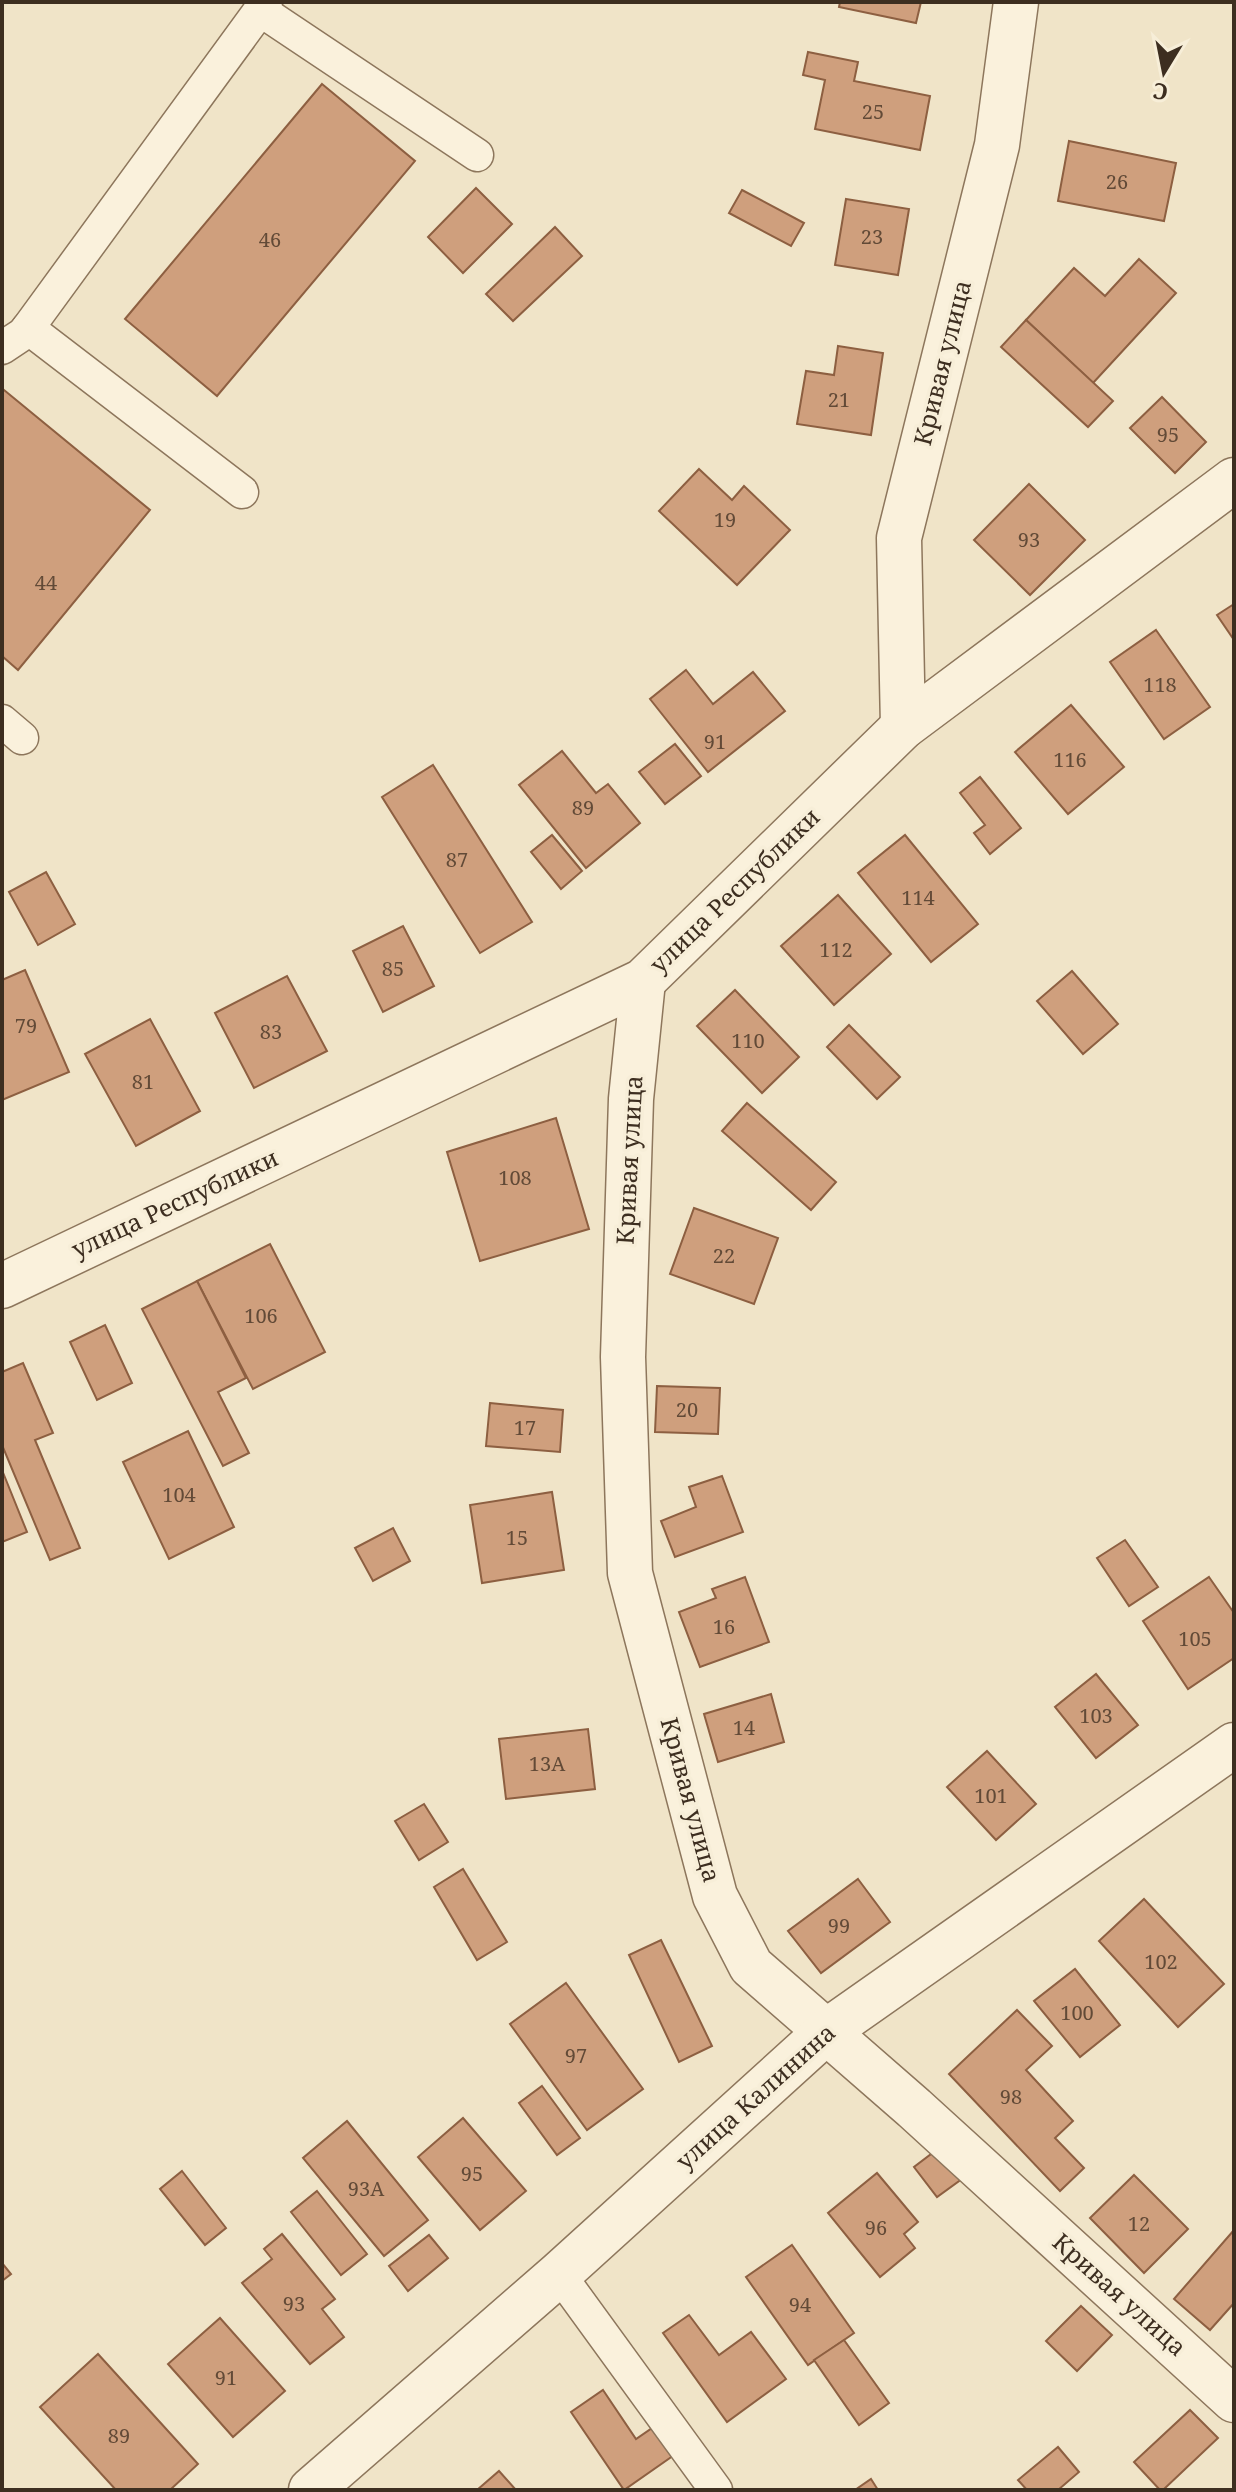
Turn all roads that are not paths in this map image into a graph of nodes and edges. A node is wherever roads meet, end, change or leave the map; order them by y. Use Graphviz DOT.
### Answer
graph roads {
  1 [pos="1016,2"];
  2 [pos="263,6"];
  3 [pos="477,155"];
  4 [pos="28,328"];
  5 [pos="2,348"];
  6 [pos="1234,480"];
  7 [pos="242,492"];
  8 [pos="903,727"];
  9 [pos="643,981"];
  10 [pos="2,1286"];
  11 [pos="1234,1745"];
  12 [pos="827,2031"];
  13 [pos="559,2274"];
  14 [pos="1234,2400"];
  15 [pos="311,2490"];
  16 [pos="716,2490"];
  1 -- 8 [label="street, Кривая улица"];
  2 -- 3 [label="lane"];
  2 -- 4 [label="lane"];
  4 -- 5 [label="lane"];
  4 -- 7 [label="lane"];
  6 -- 8 [label="street, улица Республики"];
  8 -- 9 [label="street, улица Республики"];
  9 -- 10 [label="street, улица Республики"];
  9 -- 12 [label="street, Кривая улица"];
  11 -- 12 [label="street, улица Калинина"];
  12 -- 13 [label="street, улица Калинина"];
  12 -- 14 [label="street, Кривая улица"];
  13 -- 15 [label="street, улица Калинина"];
  13 -- 16 [label="lane"];
}
